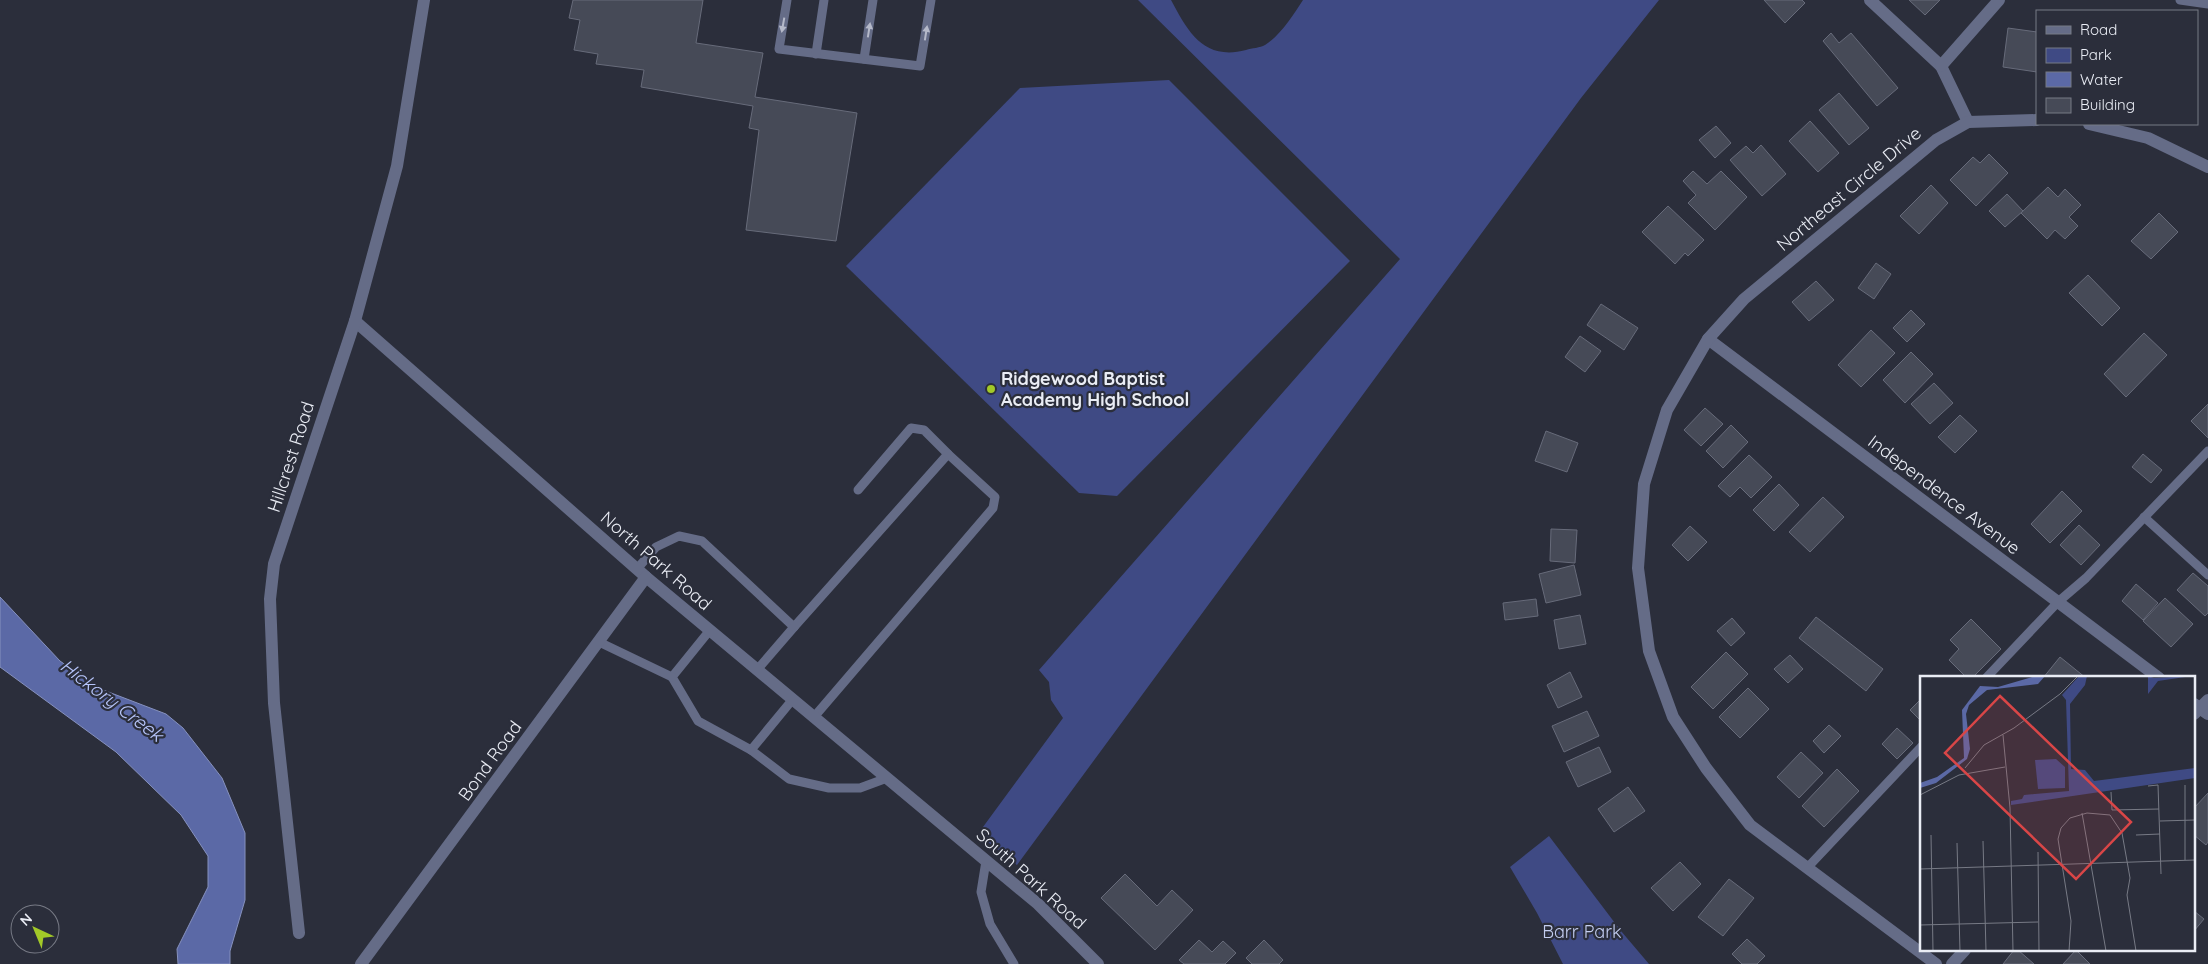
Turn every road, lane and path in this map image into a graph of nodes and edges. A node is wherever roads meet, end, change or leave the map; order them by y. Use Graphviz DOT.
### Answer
graph roads {
  1 [pos="424,0"];
  2 [pos="787,0"];
  3 [pos="824,0"];
  4 [pos="874,0"];
  5 [pos="931,0"];
  6 [pos="1870,0"];
  7 [pos="1999,0"];
  8 [pos="2180,0"];
  9 [pos="2208,4"];
  10 [pos="816,54"];
  11 [pos="864,59"];
  12 [pos="1941,66"];
  13 [pos="2036,120"];
  14 [pos="1968,122"];
  15 [pos="2093,125"];
  16 [pos="2208,167"];
  17 [pos="355,321"];
  18 [pos="1708,339"];
  19 [pos="2208,451"];
  20 [pos="948,454"];
  21 [pos="858,490"];
  22 [pos="2144,517"];
  23 [pos="642,573"];
  24 [pos="2208,575"];
  25 [pos="2058,602"];
  26 [pos="794,627"];
  27 [pos="710,630"];
  28 [pos="599,642"];
  29 [pos="758,670"];
  30 [pos="1988,676"];
  31 [pos="2156,676"];
  32 [pos="672,677"];
  33 [pos="793,699"];
  34 [pos="814,717"];
  35 [pos="1920,748"];
  36 [pos="751,750"];
  37 [pos="888,778"];
  38 [pos="940,822"];
  39 [pos="986,861"];
  40 [pos="1808,867"];
  41 [pos="300,933"];
  42 [pos="1920,952"];
  43 [pos="1920,952"];
  44 [pos="1963,952"];
  45 [pos="361,964"];
  46 [pos="1014,964"];
  47 [pos="1098,964"];
  48 [pos="1936,964"];
  49 [pos="1952,964"];
  1 -- 17 [label="street, Hillcrest Road"];
  2 -- 10 [label="lane, one-way"];
  3 -- 10 [label="lane"];
  11 -- 4 [label="lane, one-way"];
  11 -- 5 [label="lane, one-way"];
  6 -- 12 [label="street"];
  7 -- 12 [label="street"];
  8 -- 9 [label="lane"];
  10 -- 11 [label="lane"];
  12 -- 14 [label="street"];
  13 -- 14 [label="street, Northeast Circle Drive"];
  14 -- 18 [label="street, Northeast Circle Drive"];
  15 -- 16 [label="street"];
  17 -- 23 [label="street, North Park Road"];
  17 -- 41 [label="street, Hillcrest Road"];
  18 -- 25 [label="street, Independence Avenue"];
  18 -- 40 [label="street, Northeast Circle Drive"];
  19 -- 22 [label="lane"];
  20 -- 21 [label="lane"];
  20 -- 26 [label="lane"];
  20 -- 34 [label="lane"];
  22 -- 24 [label="lane"];
  22 -- 25 [label="lane"];
  23 -- 26 [label="lane"];
  23 -- 27 [label="street, North Park Road"];
  23 -- 28 [label="street, Bond Road"];
  25 -- 30 [label="lane"];
  25 -- 31 [label="street, Independence Avenue"];
  26 -- 29 [label="lane"];
  27 -- 29 [label="street, North Park Road"];
  27 -- 32 [label="lane"];
  28 -- 32 [label="lane"];
  28 -- 45 [label="street, Bond Road"];
  29 -- 33 [label="street, North Park Road"];
  32 -- 36 [label="lane"];
  33 -- 34 [label="street, North Park Road"];
  33 -- 36 [label="lane"];
  34 -- 37 [label="street, North Park Road"];
  35 -- 40 [label="lane"];
  36 -- 37 [label="lane"];
  37 -- 38 [label="street, North Park Road"];
  38 -- 39 [label="street, South Park Road"];
  39 -- 46 [label="lane"];
  39 -- 47 [label="street, South Park Road"];
  40 -- 42 [label="street, Northeast Circle Drive"];
  43 -- 48 [label="street, Northeast Circle Drive"];
  44 -- 49 [label="street"];
}
